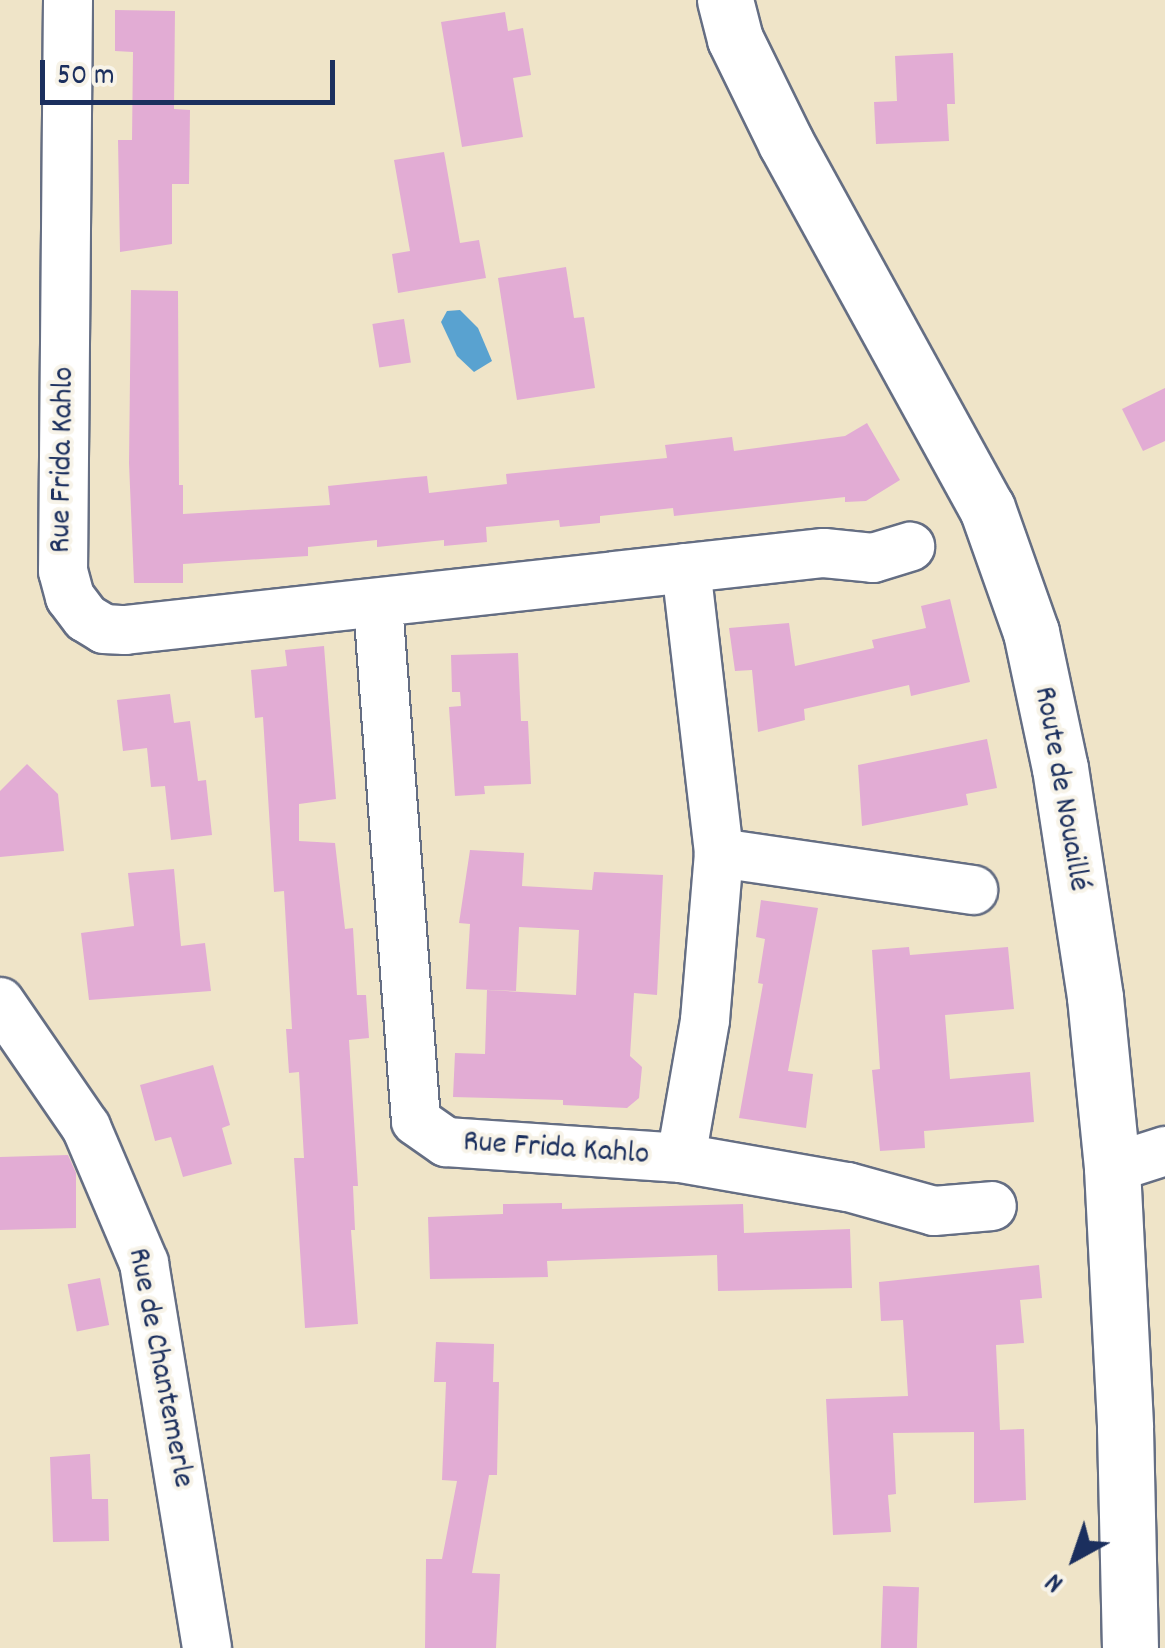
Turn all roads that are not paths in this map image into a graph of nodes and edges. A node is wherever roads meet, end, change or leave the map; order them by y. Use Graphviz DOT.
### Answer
graph roads {
  1 [pos="68,0"];
  2 [pos="725,0"];
  3 [pos="910,546"];
  4 [pos="686,568"];
  5 [pos="378,604"];
  6 [pos="719,853"];
  7 [pos="973,890"];
  8 [pos="0,1002"];
  9 [pos="1165,1151"];
  10 [pos="681,1158"];
  11 [pos="1112,1168"];
  12 [pos="992,1206"];
  13 [pos="207,1648"];
  14 [pos="1130,1648"];
  1 -- 5 [label="street, Rue Frida Kahlo"];
  2 -- 11 [label="street, Route de Nouaillé"];
  3 -- 4 [label="street, Rue Frida Kahlo"];
  4 -- 5 [label="street, Rue Frida Kahlo"];
  4 -- 6 [label="street, Rue Frida Kahlo"];
  5 -- 10 [label="street, Rue Frida Kahlo"];
  6 -- 7 [label="street"];
  6 -- 10 [label="street, Rue Frida Kahlo"];
  8 -- 13 [label="street, Rue de Chantemerle"];
  9 -- 11 [label="street"];
  10 -- 12 [label="street, Rue Frida Kahlo"];
  11 -- 14 [label="street, Route de Nouaillé"];
}
